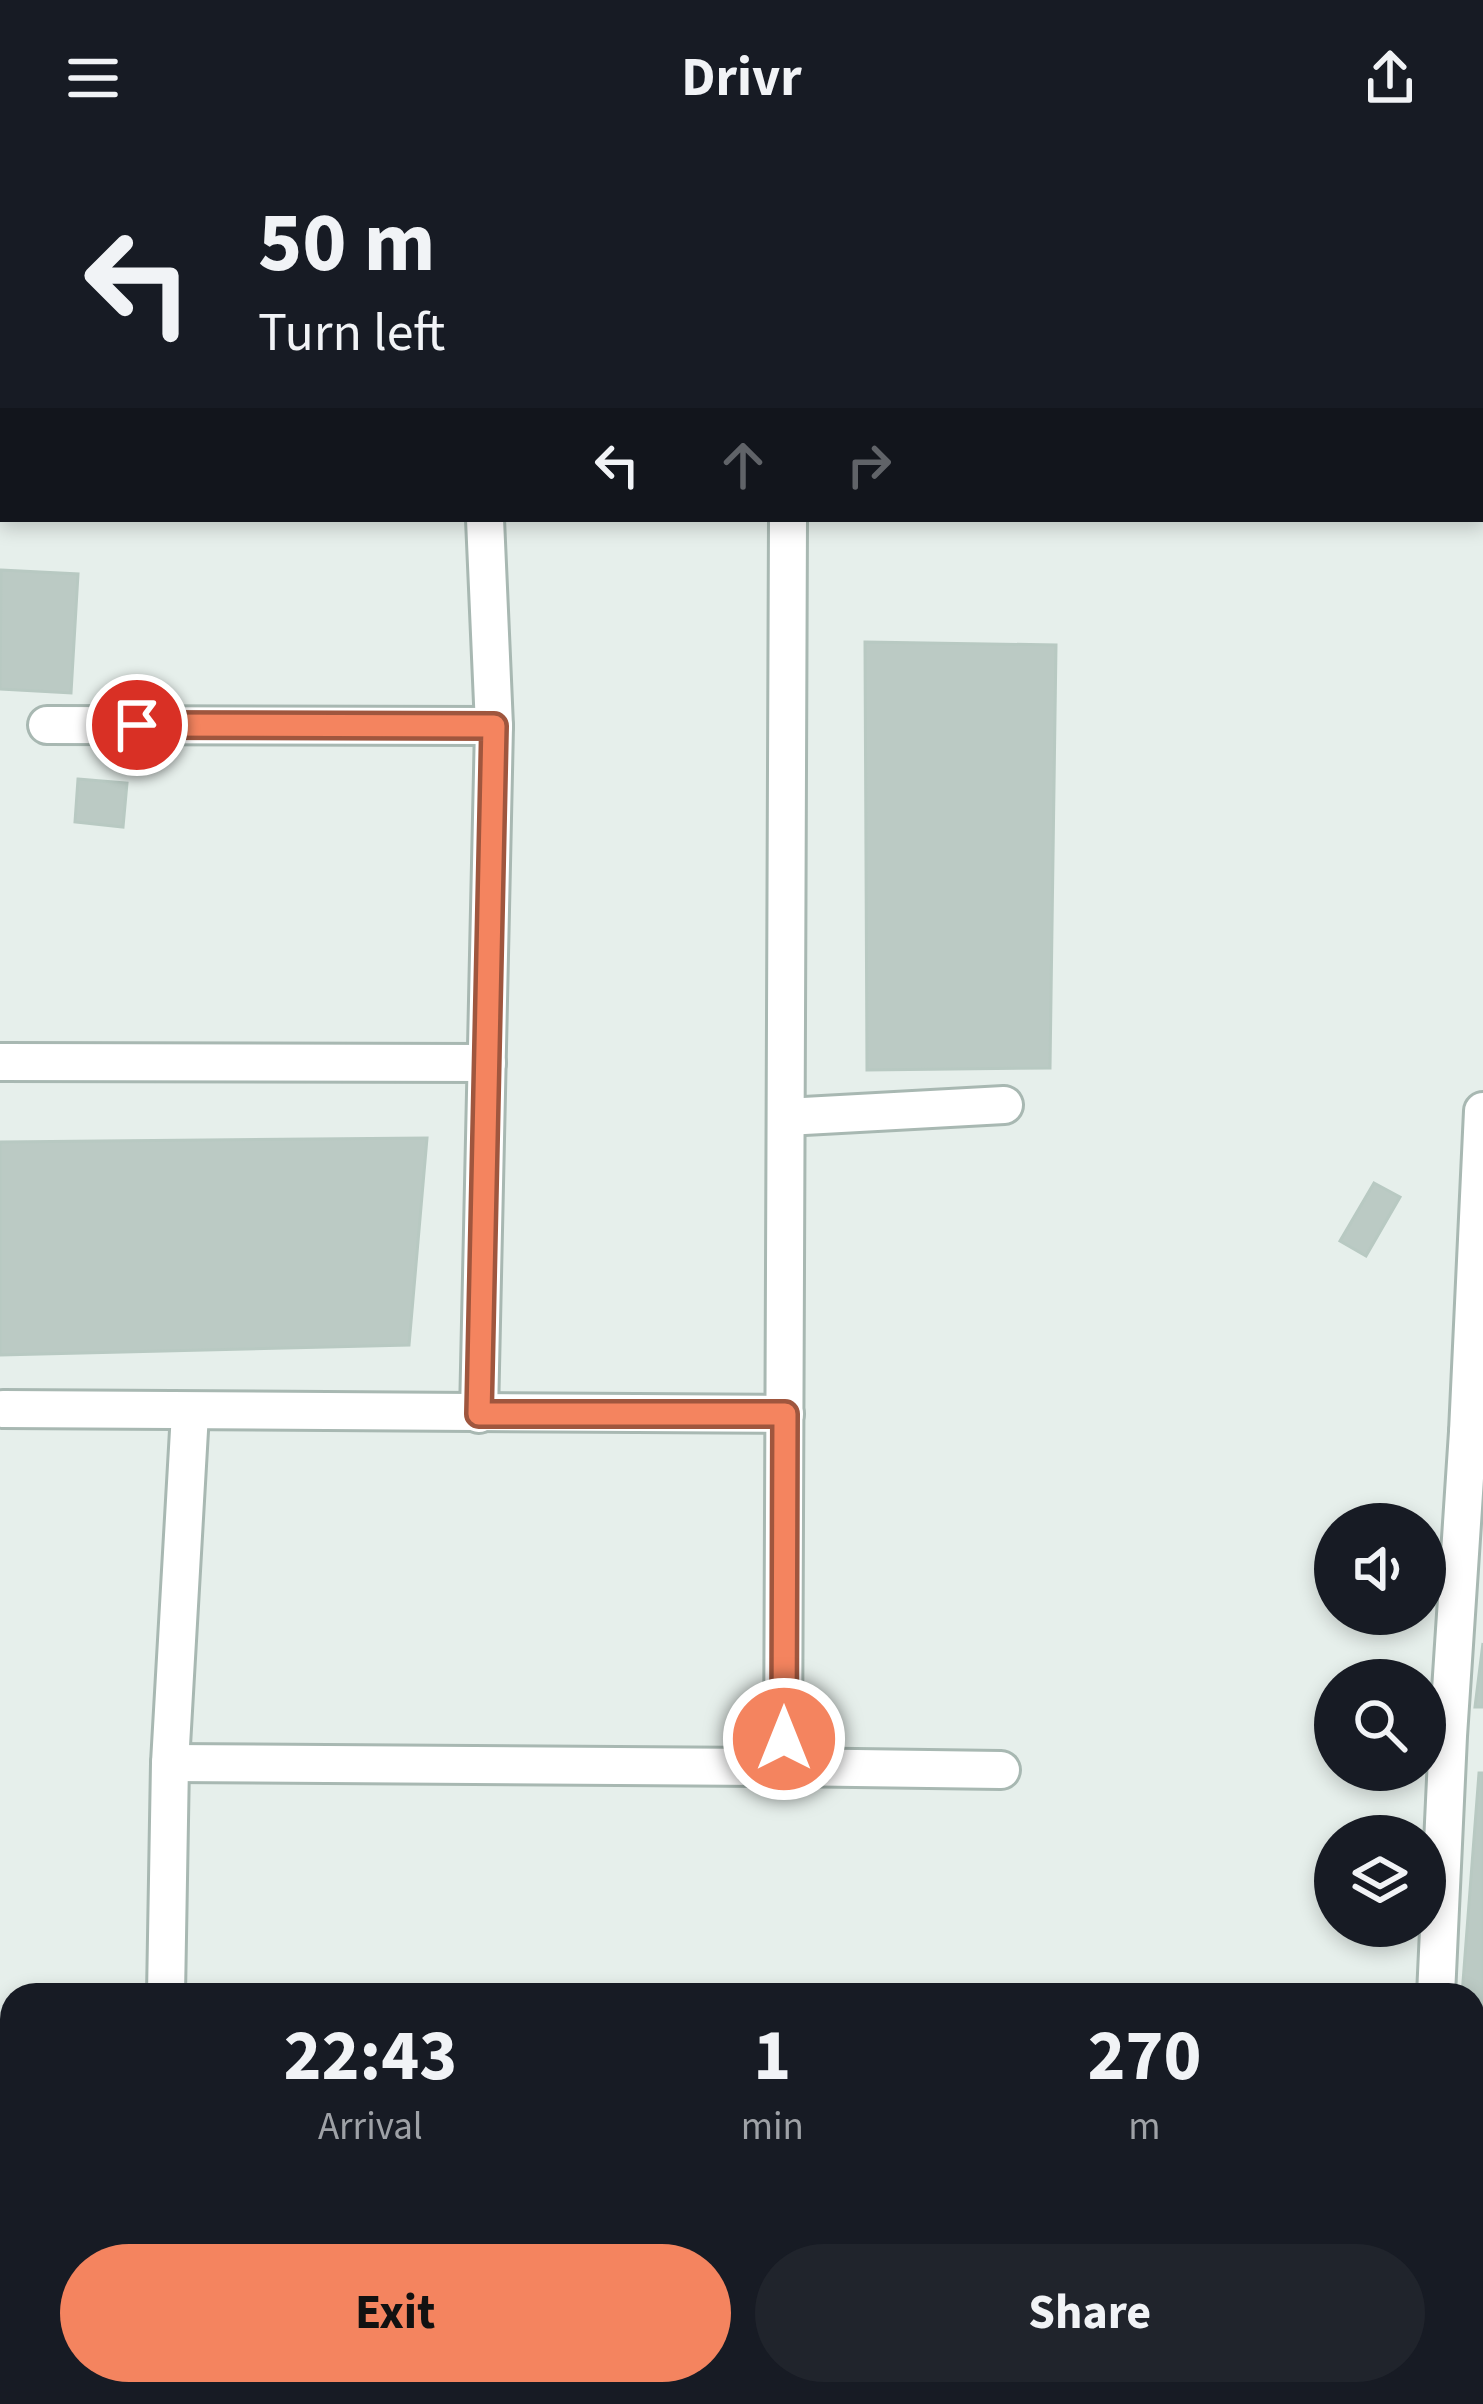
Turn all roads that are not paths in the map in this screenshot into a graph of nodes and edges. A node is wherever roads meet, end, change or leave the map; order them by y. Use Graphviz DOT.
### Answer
graph roads {
  1 [pos="485,522"];
  2 [pos="788,522"];
  3 [pos="47,725"];
  4 [pos="494,726"];
  5 [pos="0,1062"];
  6 [pos="487,1063"];
  7 [pos="1004,1105"];
  8 [pos="1483,1111"];
  9 [pos="786,1117"];
  10 [pos="3,1409"];
  11 [pos="190,1413"];
  12 [pos="479,1414"];
  13 [pos="785,1414"];
  14 [pos="1475,1432"];
  15 [pos="1465,1737"];
  16 [pos="170,1763"];
  17 [pos="783,1767"];
  18 [pos="1000,1770"];
  19 [pos="166,1983"];
  20 [pos="1437,1983"];
  1 -- 4 [label="street"];
  2 -- 9 [label="street"];
  3 -- 4 [label="street"];
  4 -- 6 [label="street"];
  5 -- 6 [label="street"];
  6 -- 12 [label="street"];
  7 -- 9 [label="street"];
  8 -- 14 [label="street"];
  9 -- 13 [label="street"];
  10 -- 11 [label="street"];
  11 -- 12 [label="street"];
  11 -- 16 [label="street"];
  12 -- 13 [label="street"];
  13 -- 17 [label="street"];
  14 -- 15 [label="street"];
  15 -- 20 [label="street"];
  16 -- 17 [label="street"];
  16 -- 19 [label="street"];
  17 -- 18 [label="street"];
}
